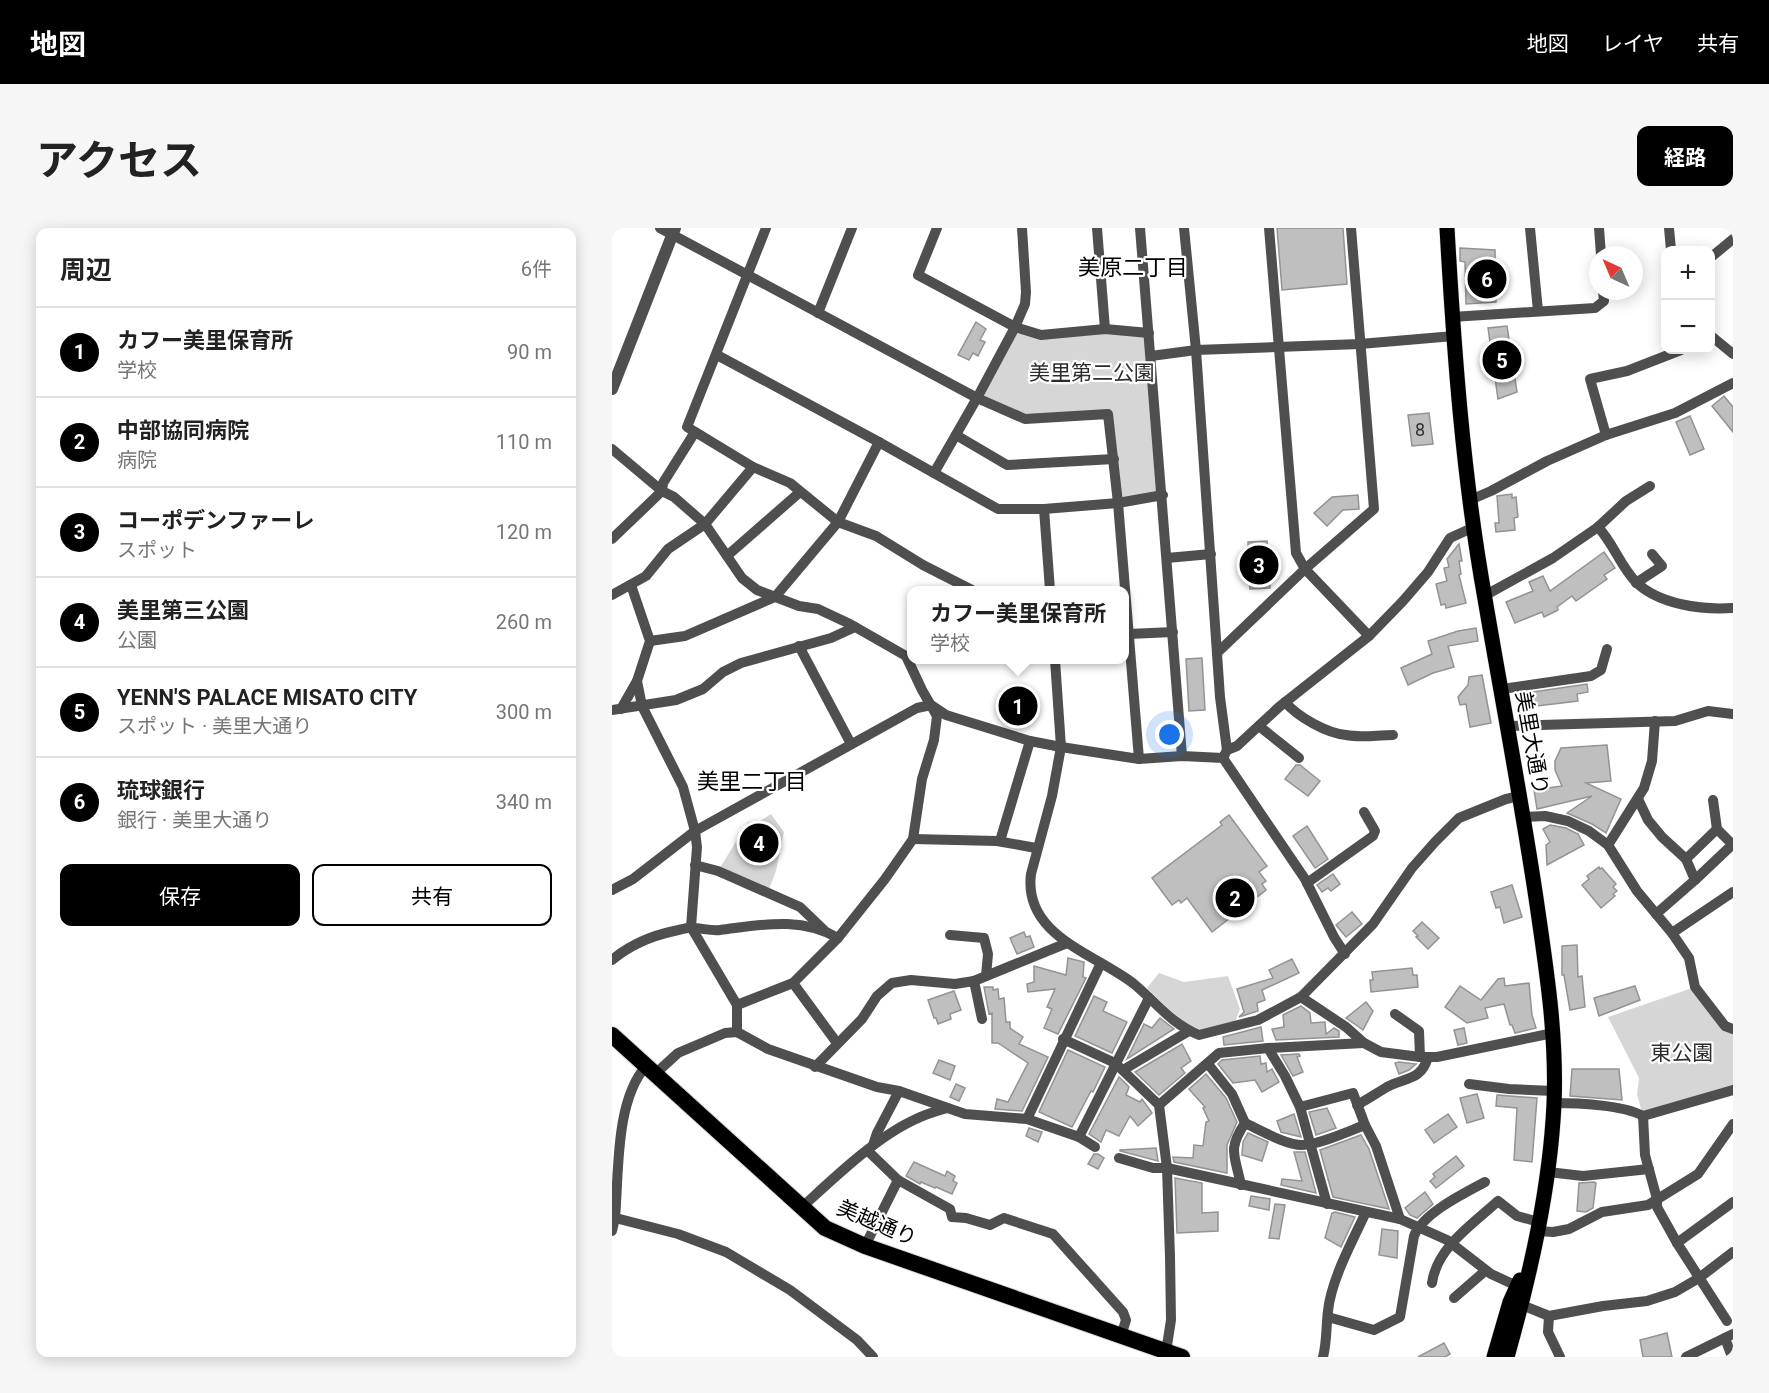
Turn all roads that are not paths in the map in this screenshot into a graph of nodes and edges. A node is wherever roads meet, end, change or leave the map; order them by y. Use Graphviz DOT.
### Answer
graph roads {
  1 [pos="660,228"];
  2 [pos="766,228"];
  3 [pos="852,228"];
  4 [pos="937,228"];
  5 [pos="1022,228"];
  6 [pos="1097,228"];
  7 [pos="1140,228"];
  8 [pos="1184,228"];
  9 [pos="1269,228"];
  10 [pos="1351,228"];
  11 [pos="1447,228"];
  12 [pos="1530,228"];
  13 [pos="1599,228"];
  14 [pos="1669,228"];
  15 [pos="673,232"];
  16 [pos="1733,239"];
  17 [pos="1600,246"];
  18 [pos="1671,246"];
  19 [pos="1715,254"];
  20 [pos="747,275"];
  21 [pos="1604,300"];
  22 [pos="1538,311"];
  23 [pos="818,313"];
  24 [pos="1452,317"];
  25 [pos="1015,327"];
  26 [pos="1105,329"];
  27 [pos="1149,333"];
  28 [pos="1454,336"];
  29 [pos="1715,340"];
  30 [pos="1360,344"];
  31 [pos="1278,346"];
  32 [pos="1196,350"];
  33 [pos="1674,354"];
  34 [pos="1733,354"];
  35 [pos="717,355"];
  36 [pos="1151,356"];
  37 [pos="1732,387"];
  38 [pos="612,389"];
  39 [pos="977,398"];
  40 [pos="695,432"];
  41 [pos="956,435"];
  42 [pos="1606,435"];
  43 [pos="879,442"];
  44 [pos="612,449"];
  45 [pos="1114,459"];
  46 [pos="753,467"];
  47 [pos="934,473"];
  48 [pos="1650,486"];
  49 [pos="662,490"];
  50 [pos="801,492"];
  51 [pos="1163,495"];
  52 [pos="1470,500"];
  53 [pos="1118,503"];
  54 [pos="1044,509"];
  55 [pos="838,522"];
  56 [pos="705,524"];
  57 [pos="1474,527"];
  58 [pos="1598,527"];
  59 [pos="612,539"];
  60 [pos="1211,554"];
  61 [pos="1652,554"];
  62 [pos="728,555"];
  63 [pos="1167,558"];
  64 [pos="1305,569"];
  65 [pos="1636,583"];
  66 [pos="631,585"];
  67 [pos="963,586"];
  68 [pos="1050,586"];
  69 [pos="1125,586"];
  70 [pos="612,595"];
  71 [pos="1484,596"];
  72 [pos="775,597"];
  73 [pos="1733,608"];
  74 [pos="855,627"];
  75 [pos="1173,632"];
  76 [pos="1129,634"];
  77 [pos="1368,636"];
  78 [pos="650,641"];
  79 [pos="799,646"];
  80 [pos="1607,649"];
  81 [pos="1217,653"];
  82 [pos="907,654"];
  83 [pos="912,664"];
  84 [pos="1055,664"];
  85 [pos="637,681"];
  86 [pos="1502,689"];
  87 [pos="1285,702"];
  88 [pos="931,705"];
  89 [pos="642,706"];
  90 [pos="616,709"];
  91 [pos="1733,714"];
  92 [pos="1655,721"];
  93 [pos="1259,726"];
  94 [pos="1509,726"];
  95 [pos="1393,735"];
  96 [pos="1030,741"];
  97 [pos="851,744"];
  98 [pos="1061,747"];
  99 [pos="1225,754"];
  100 [pos="1182,756"];
  101 [pos="1299,758"];
  102 [pos="1139,759"];
  103 [pos="1520,796"];
  104 [pos="1638,799"];
  105 [pos="1713,800"];
  106 [pos="1364,812"];
  107 [pos="1524,817"];
  108 [pos="1717,829"];
  109 [pos="695,831"];
  110 [pos="913,839"];
  111 [pos="1000,842"];
  112 [pos="1608,845"];
  113 [pos="1733,845"];
  114 [pos="1036,848"];
  115 [pos="1686,859"];
  116 [pos="695,865"];
  117 [pos="1695,880"];
  118 [pos="1307,883"];
  119 [pos="612,890"];
  120 [pos="1733,892"];
  121 [pos="1656,914"];
  122 [pos="691,927"];
  123 [pos="824,930"];
  124 [pos="1672,933"];
  125 [pos="950,935"];
  126 [pos="838,938"];
  127 [pos="1067,943"];
  128 [pos="1345,954"];
  129 [pos="612,960"];
  130 [pos="1101,963"];
  131 [pos="986,976"];
  132 [pos="974,981"];
  133 [pos="793,983"];
  134 [pos="1301,997"];
  135 [pos="1149,998"];
  136 [pos="737,1005"];
  137 [pos="1395,1014"];
  138 [pos="982,1019"];
  139 [pos="1733,1029"];
  140 [pos="1189,1031"];
  141 [pos="737,1032"];
  142 [pos="1212,1033"];
  143 [pos="1553,1033"];
  144 [pos="612,1035"];
  145 [pos="1063,1040"];
  146 [pos="1364,1042"];
  147 [pos="837,1043"];
  148 [pos="1268,1048"];
  149 [pos="1219,1053"];
  150 [pos="1424,1057"];
  151 [pos="1208,1064"];
  152 [pos="815,1067"];
  153 [pos="1119,1067"];
  154 [pos="650,1070"];
  155 [pos="1469,1084"];
  156 [pos="1733,1090"];
  157 [pos="899,1091"];
  158 [pos="1554,1097"];
  159 [pos="1159,1105"];
  160 [pos="1358,1105"];
  161 [pos="1300,1107"];
  162 [pos="947,1108"];
  163 [pos="1643,1116"];
  164 [pos="1027,1119"];
  165 [pos="1245,1123"];
  166 [pos="1733,1124"];
  167 [pos="1365,1125"];
  168 [pos="1079,1137"];
  169 [pos="617,1140"];
  170 [pos="1310,1143"];
  171 [pos="1095,1147"];
  172 [pos="871,1148"];
  173 [pos="1119,1158"];
  174 [pos="1167,1168"];
  175 [pos="1649,1168"];
  176 [pos="1548,1172"];
  177 [pos="898,1180"];
  178 [pos="1485,1182"];
  179 [pos="1241,1185"];
  180 [pos="1657,1199"];
  181 [pos="1733,1202"];
  182 [pos="1327,1204"];
  183 [pos="801,1208"];
  184 [pos="1366,1212"];
  185 [pos="614,1218"];
  186 [pos="1400,1219"];
  187 [pos="1539,1226"];
  188 [pos="1417,1228"];
  189 [pos="612,1231"];
  190 [pos="1677,1243"];
  191 [pos="1451,1244"];
  192 [pos="865,1246"];
  193 [pos="1733,1252"];
  194 [pos="1529,1264"];
  195 [pos="1485,1271"];
  196 [pos="1699,1278"];
  197 [pos="1432,1283"];
  198 [pos="1517,1286"];
  199 [pos="1454,1298"];
  200 [pos="1522,1305"];
  201 [pos="1549,1316"];
  202 [pos="1328,1317"];
  203 [pos="1730,1318"];
  204 [pos="1121,1336"];
  205 [pos="1726,1337"];
  206 [pos="1174,1354"];
  207 [pos="873,1357"];
  208 [pos="1323,1357"];
  209 [pos="1494,1357"];
  210 [pos="1507,1357"];
  211 [pos="1560,1357"];
  212 [pos="1686,1357"];
  213 [pos="1732,1357"];
  1 -- 15 [label="street"];
  2 -- 20 [label="street"];
  3 -- 23 [label="street"];
  4 -- 25 [label="street"];
  5 -- 25 [label="street"];
  6 -- 26 [label="street"];
  7 -- 27 [label="street"];
  8 -- 32 [label="street"];
  9 -- 31 [label="street"];
  10 -- 30 [label="street"];
  11 -- 24 [label="main road, 美里大通り"];
  12 -- 22 [label="street"];
  13 -- 17 [label="street"];
  14 -- 18 [label="street"];
  15 -- 20 [label="street"];
  15 -- 38 [label="street"];
  16 -- 19 [label="street"];
  20 -- 23 [label="street"];
  20 -- 35 [label="street"];
  21 -- 22 [label="street"];
  22 -- 24 [label="street"];
  23 -- 39 [label="street"];
  24 -- 28 [label="main road, 美里大通り"];
  25 -- 26 [label="street"];
  25 -- 39 [label="street"];
  26 -- 27 [label="street"];
  27 -- 36 [label="street"];
  28 -- 30 [label="street"];
  28 -- 52 [label="main road, 美里大通り"];
  29 -- 34 [label="street"];
  30 -- 31 [label="street"];
  30 -- 64 [label="street"];
  31 -- 32 [label="street"];
  31 -- 64 [label="street"];
  32 -- 36 [label="street"];
  32 -- 60 [label="street"];
  33 -- 42 [label="street"];
  35 -- 40 [label="street"];
  35 -- 43 [label="street"];
  36 -- 51 [label="street"];
  37 -- 42 [label="street"];
  39 -- 41 [label="street"];
  39 -- 45 [label="street"];
  40 -- 46 [label="street"];
  40 -- 49 [label="street"];
  41 -- 45 [label="street"];
  41 -- 47 [label="street"];
  42 -- 52 [label="street"];
  43 -- 47 [label="street"];
  43 -- 55 [label="street"];
  44 -- 49 [label="street"];
  45 -- 53 [label="street"];
  46 -- 50 [label="street"];
  46 -- 56 [label="street"];
  47 -- 54 [label="street"];
  48 -- 58 [label="street"];
  49 -- 56 [label="street"];
  49 -- 59 [label="street"];
  50 -- 55 [label="street"];
  50 -- 62 [label="street"];
  51 -- 53 [label="street"];
  51 -- 63 [label="street"];
  52 -- 57 [label="main road, 美里大通り"];
  53 -- 54 [label="street"];
  53 -- 69 [label="street"];
  54 -- 68 [label="street"];
  55 -- 67 [label="street"];
  55 -- 72 [label="street"];
  56 -- 62 [label="street"];
  56 -- 66 [label="street"];
  57 -- 71 [label="main road, 美里大通り"];
  57 -- 77 [label="street"];
  58 -- 65 [label="street"];
  58 -- 71 [label="street"];
  60 -- 63 [label="street"];
  60 -- 81 [label="street"];
  61 -- 65 [label="street"];
  62 -- 72 [label="street"];
  63 -- 75 [label="street"];
  64 -- 77 [label="street"];
  64 -- 81 [label="street"];
  65 -- 73 [label="street"];
  66 -- 70 [label="street"];
  66 -- 78 [label="street"];
  71 -- 86 [label="main road, 美里大通り"];
  72 -- 74 [label="street"];
  72 -- 78 [label="street"];
  74 -- 79 [label="street"];
  74 -- 82 [label="street"];
  75 -- 76 [label="street"];
  75 -- 100 [label="street"];
  76 -- 102 [label="street"];
  77 -- 87 [label="street"];
  78 -- 85 [label="street"];
  79 -- 89 [label="street"];
  79 -- 97 [label="street"];
  80 -- 86 [label="street"];
  81 -- 99 [label="street"];
  83 -- 88 [label="street"];
  84 -- 98 [label="street"];
  85 -- 89 [label="street"];
  85 -- 90 [label="street"];
  86 -- 94 [label="main road, 美里大通り"];
  87 -- 93 [label="street"];
  87 -- 95 [label="street"];
  88 -- 96 [label="street"];
  88 -- 97 [label="street"];
  88 -- 110 [label="street"];
  89 -- 90 [label="street"];
  89 -- 109 [label="street"];
  91 -- 92 [label="street"];
  92 -- 94 [label="street"];
  92 -- 104 [label="street"];
  93 -- 99 [label="street"];
  93 -- 101 [label="street"];
  94 -- 103 [label="main road, 美里大通り"];
  96 -- 98 [label="street"];
  96 -- 111 [label="street"];
  97 -- 109 [label="street"];
  98 -- 102 [label="street"];
  98 -- 114 [label="street"];
  99 -- 100 [label="street"];
  99 -- 118 [label="street"];
  100 -- 102 [label="street"];
  103 -- 107 [label="main road, 美里大通り"];
  103 -- 128 [label="street"];
  104 -- 112 [label="street"];
  104 -- 115 [label="street"];
  105 -- 108 [label="street"];
  106 -- 118 [label="street"];
  107 -- 112 [label="street"];
  107 -- 143 [label="main road, 美里大通り"];
  108 -- 113 [label="street"];
  108 -- 115 [label="street"];
  109 -- 116 [label="street"];
  109 -- 119 [label="street"];
  110 -- 111 [label="street"];
  110 -- 126 [label="street"];
  111 -- 114 [label="street"];
  112 -- 121 [label="street"];
  113 -- 117 [label="street"];
  114 -- 127 [label="street"];
  115 -- 117 [label="street"];
  116 -- 122 [label="street"];
  116 -- 123 [label="street"];
  117 -- 121 [label="street"];
  118 -- 128 [label="street"];
  120 -- 124 [label="street"];
  121 -- 124 [label="street"];
  122 -- 123 [label="street"];
  122 -- 129 [label="street"];
  122 -- 136 [label="street"];
  123 -- 126 [label="street"];
  124 -- 139 [label="street"];
  125 -- 131 [label="street"];
  126 -- 133 [label="street"];
  127 -- 130 [label="street"];
  127 -- 131 [label="street"];
  128 -- 134 [label="street"];
  130 -- 135 [label="street"];
  130 -- 145 [label="street"];
  131 -- 132 [label="street"];
  132 -- 138 [label="street"];
  132 -- 147 [label="street"];
  133 -- 136 [label="street"];
  133 -- 147 [label="street"];
  134 -- 142 [label="street"];
  134 -- 146 [label="street"];
  135 -- 140 [label="street"];
  135 -- 153 [label="street"];
  136 -- 141 [label="street"];
  137 -- 150 [label="street"];
  140 -- 142 [label="street"];
  140 -- 153 [label="street"];
  141 -- 152 [label="street"];
  141 -- 154 [label="street"];
  142 -- 149 [label="street"];
  143 -- 150 [label="street"];
  143 -- 158 [label="main road, 美里大通り"];
  144 -- 154 [label="highway, 美越通り"];
  145 -- 153 [label="street"];
  145 -- 164 [label="street"];
  146 -- 148 [label="street"];
  146 -- 150 [label="street"];
  147 -- 152 [label="street"];
  148 -- 149 [label="street"];
  148 -- 161 [label="street"];
  149 -- 151 [label="street"];
  150 -- 160 [label="street"];
  151 -- 159 [label="street"];
  151 -- 165 [label="street"];
  152 -- 157 [label="street"];
  153 -- 159 [label="street"];
  153 -- 168 [label="street"];
  154 -- 169 [label="street"];
  154 -- 183 [label="highway, 美越通り"];
  155 -- 158 [label="street"];
  156 -- 163 [label="street"];
  157 -- 162 [label="street"];
  157 -- 172 [label="street"];
  158 -- 163 [label="street"];
  158 -- 176 [label="main road, 美里大通り"];
  159 -- 174 [label="street"];
  160 -- 161 [label="street"];
  160 -- 167 [label="street"];
  161 -- 170 [label="street"];
  162 -- 164 [label="street"];
  162 -- 172 [label="street"];
  163 -- 175 [label="street"];
  164 -- 168 [label="street"];
  165 -- 170 [label="street"];
  165 -- 179 [label="street"];
  166 -- 180 [label="street"];
  167 -- 170 [label="street"];
  167 -- 186 [label="street"];
  168 -- 171 [label="street"];
  169 -- 185 [label="street"];
  170 -- 182 [label="street"];
  172 -- 177 [label="street"];
  172 -- 183 [label="street"];
  173 -- 174 [label="street"];
  174 -- 179 [label="street"];
  174 -- 206 [label="street"];
  175 -- 176 [label="street"];
  175 -- 180 [label="street"];
  176 -- 187 [label="main road, 美里大通り"];
  177 -- 192 [label="street"];
  177 -- 204 [label="street"];
  178 -- 188 [label="street"];
  179 -- 182 [label="street"];
  180 -- 187 [label="street"];
  180 -- 190 [label="street"];
  181 -- 190 [label="street"];
  182 -- 184 [label="street"];
  183 -- 192 [label="highway, 美越通り"];
  184 -- 186 [label="street"];
  184 -- 202 [label="street"];
  185 -- 189 [label="street"];
  185 -- 207 [label="street"];
  186 -- 188 [label="street"];
  187 -- 191 [label="street"];
  187 -- 194 [label="main road, 美里大通り"];
  188 -- 191 [label="street"];
  188 -- 202 [label="street"];
  190 -- 196 [label="street"];
  191 -- 195 [label="street"];
  191 -- 197 [label="street"];
  192 -- 204 [label="highway, 美越通り"];
  193 -- 196 [label="street"];
  194 -- 198 [label="main road, 美里大通り"];
  194 -- 200 [label="main road, 美里大通り"];
  195 -- 198 [label="street"];
  195 -- 199 [label="street"];
  196 -- 201 [label="street"];
  196 -- 203 [label="street"];
  198 -- 209 [label="main road, 美里大通り"];
  200 -- 201 [label="street"];
  200 -- 210 [label="main road, 美里大通り"];
  201 -- 211 [label="street"];
  202 -- 208 [label="street"];
  203 -- 205 [label="street"];
  204 -- 206 [label="highway, 美越通り"];
  205 -- 212 [label="street"];
  205 -- 213 [label="street"];
}
